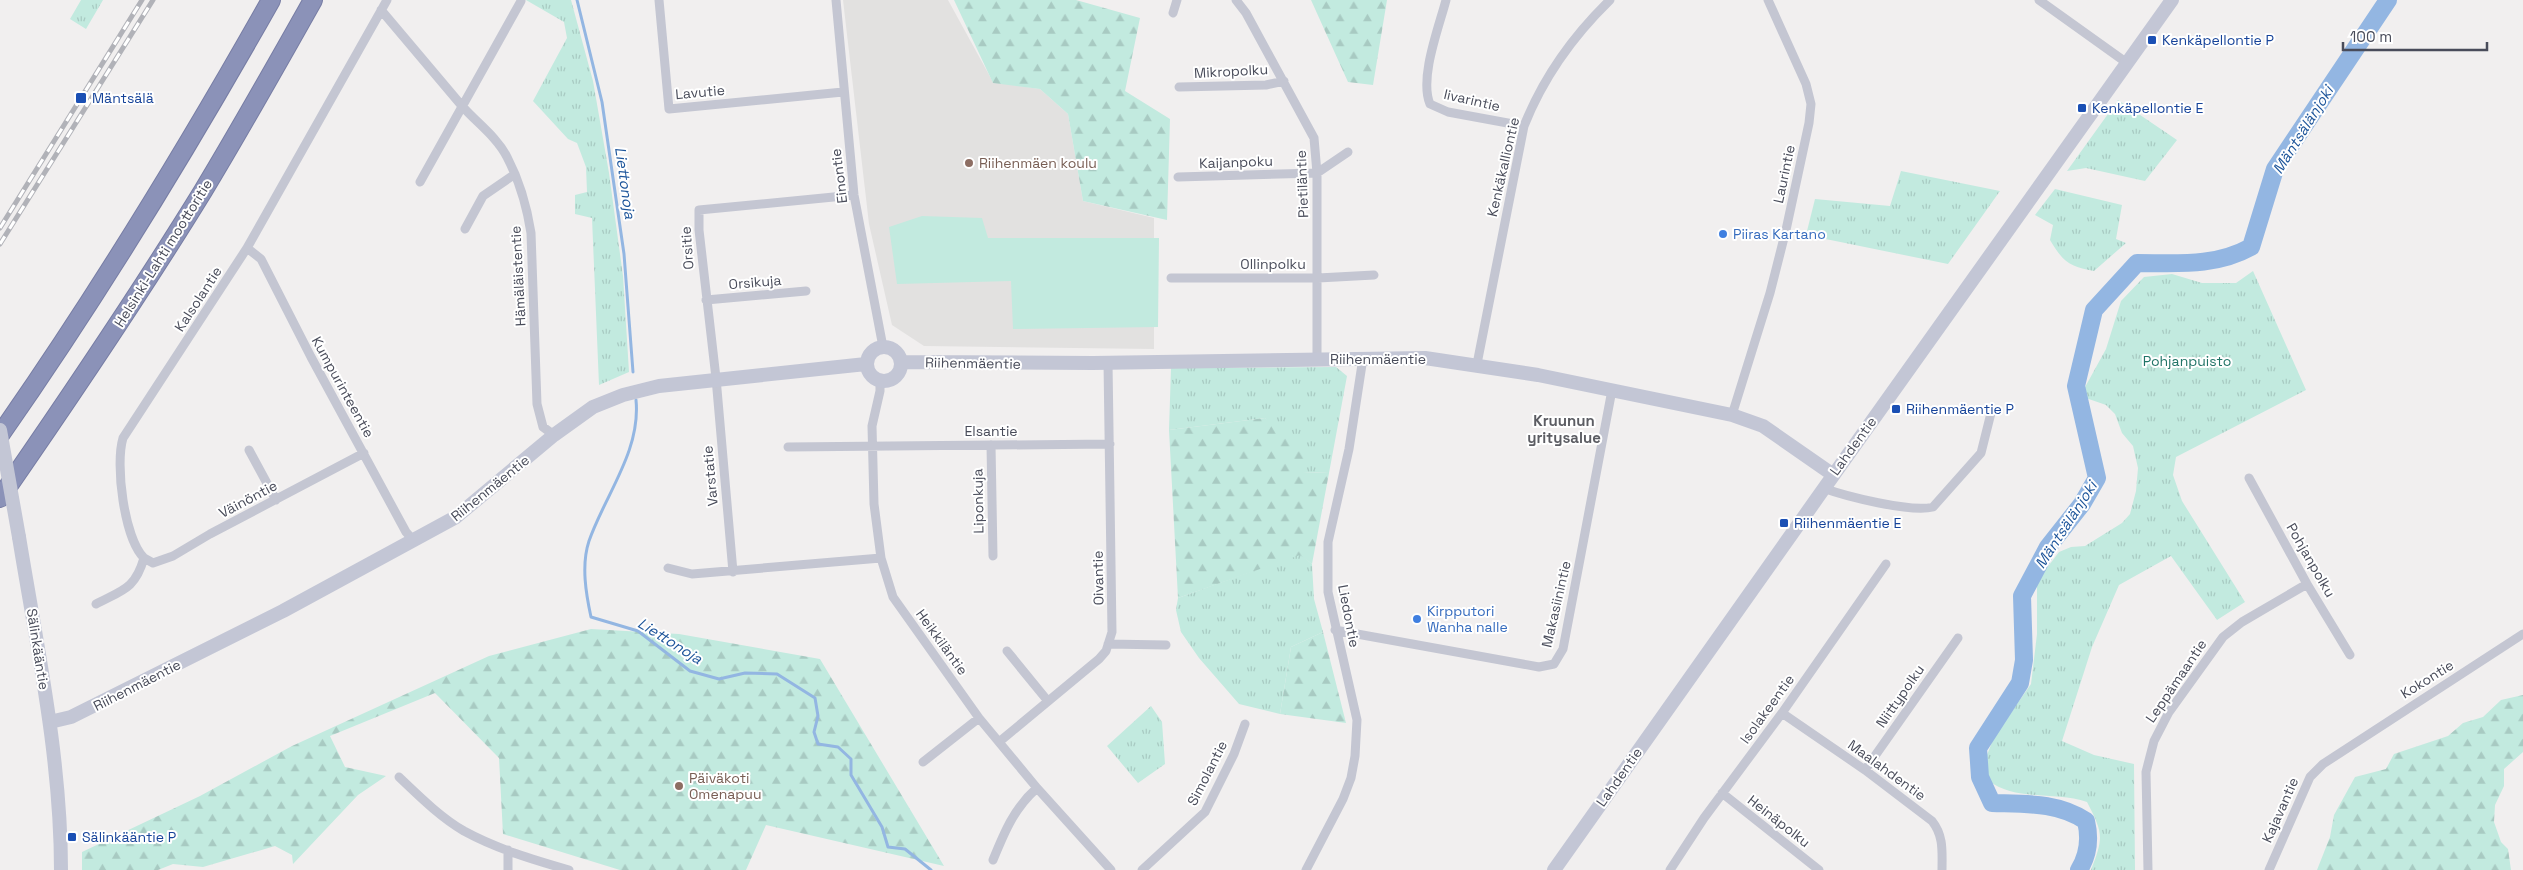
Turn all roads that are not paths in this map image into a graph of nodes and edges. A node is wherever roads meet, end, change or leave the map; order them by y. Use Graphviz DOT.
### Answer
graph roads {
  1 [pos="271,0"];
  2 [pos="313,0"];
  3 [pos="387,0"];
  4 [pos="659,0"];
  5 [pos="836,0"];
  6 [pos="1177,0"];
  7 [pos="1236,0"];
  8 [pos="1446,0"];
  9 [pos="1610,0"];
  10 [pos="1768,0"];
  11 [pos="2039,0"];
  12 [pos="2172,0"];
  13 [pos="521,2"];
  14 [pos="381,10"];
  15 [pos="1173,13"];
  16 [pos="2127,63"];
  17 [pos="1284,81"];
  18 [pos="1179,87"];
  19 [pos="843,92"];
  20 [pos="463,107"];
  21 [pos="1524,126"];
  22 [pos="1348,152"];
  23 [pos="1316,173"];
  24 [pos="515,174"];
  25 [pos="1178,177"];
  26 [pos="420,182"];
  27 [pos="854,194"];
  28 [pos="465,229"];
  29 [pos="247,248"];
  30 [pos="1374,275"];
  31 [pos="1171,278"];
  32 [pos="1318,278"];
  33 [pos="806,291"];
  34 [pos="706,300"];
  35 [pos="883,347"];
  36 [pos="1317,358"];
  37 [pos="1364,358"];
  38 [pos="901,362"];
  39 [pos="1108,363"];
  40 [pos="866,364"];
  41 [pos="1477,364"];
  42 [pos="716,378"];
  43 [pos="880,381"];
  44 [pos="1612,390"];
  45 [pos="1992,410"];
  46 [pos="1732,414"];
  47 [pos="0,430"];
  48 [pos="0,435"];
  49 [pos="554,435"];
  50 [pos="1110,444"];
  51 [pos="872,445"];
  52 [pos="991,445"];
  53 [pos="788,447"];
  54 [pos="249,450"];
  55 [pos="364,453"];
  56 [pos="1832,474"];
  57 [pos="2249,478"];
  58 [pos="1823,488"];
  59 [pos="0,498"];
  60 [pos="276,500"];
  61 [pos="414,541"];
  62 [pos="993,556"];
  63 [pos="144,558"];
  64 [pos="881,558"];
  65 [pos="1886,564"];
  66 [pos="668,568"];
  67 [pos="732,572"];
  68 [pos="2307,584"];
  69 [pos="96,604"];
  70 [pos="1335,630"];
  71 [pos="2523,634"];
  72 [pos="1958,638"];
  73 [pos="1108,644"];
  74 [pos="1166,645"];
  75 [pos="1007,651"];
  76 [pos="2350,655"];
  77 [pos="1047,700"];
  78 [pos="1782,714"];
  79 [pos="979,718"];
  80 [pos="50,722"];
  81 [pos="1245,724"];
  82 [pos="999,742"];
  83 [pos="2346,747"];
  84 [pos="923,762"];
  85 [pos="1865,770"];
  86 [pos="399,777"];
  87 [pos="1037,788"];
  88 [pos="1722,793"];
  89 [pos="508,850"];
  90 [pos="993,860"];
  91 [pos="61,870"];
  92 [pos="508,870"];
  93 [pos="569,870"];
  94 [pos="1110,870"];
  95 [pos="1142,870"];
  96 [pos="1306,870"];
  97 [pos="1554,870"];
  98 [pos="1670,870"];
  99 [pos="1819,870"];
  100 [pos="1942,870"];
  101 [pos="2148,870"];
  102 [pos="2269,870"];
  1 -- 48 [label="highway"];
  2 -- 59 [label="highway, Helsinki-Lahti moottoritie"];
  3 -- 14 [label="street, Kalsolantie"];
  4 -- 19 [label="street, Lavutie"];
  5 -- 19 [label="street, Einontie"];
  6 -- 15 [label="street"];
  7 -- 17 [label="street, Pietiläntie"];
  8 -- 21 [label="street, Iivarintie"];
  9 -- 21 [label="street, Kenkäkalliontie"];
  10 -- 46 [label="street, Laurintie"];
  11 -- 16 [label="street"];
  12 -- 16 [label="street, Lahdentie"];
  13 -- 20 [label="street"];
  14 -- 20 [label="street, Hämäläistentie"];
  14 -- 29 [label="street, Kalsolantie"];
  16 -- 56 [label="street, Lahdentie"];
  17 -- 18 [label="street, Mikropolku"];
  17 -- 23 [label="street, Pietiläntie"];
  19 -- 27 [label="street, Einontie"];
  20 -- 24 [label="street, Hämäläistentie"];
  20 -- 26 [label="street"];
  21 -- 41 [label="street, Kenkäkalliontie"];
  22 -- 23 [label="street"];
  23 -- 25 [label="street, Kaijanpoku"];
  23 -- 32 [label="street, Pietiläntie"];
  24 -- 28 [label="street"];
  24 -- 49 [label="street, Hämäläistentie"];
  27 -- 34 [label="street, Orsitie"];
  27 -- 35 [label="street, Einontie"];
  29 -- 55 [label="street, Kumpurinteentie"];
  29 -- 63 [label="street, Kalsolantie"];
  30 -- 32 [label="street, Ollinpolku"];
  31 -- 32 [label="street, Ollinpolku"];
  32 -- 36 [label="street, Pietiläntie"];
  33 -- 34 [label="street, Orsikuja"];
  34 -- 42 [label="street, Orsitie"];
  35 -- 38 [label="street"];
  35 -- 40 [label="street"];
  36 -- 37 [label="street, Riihenmäentie"];
  36 -- 39 [label="street, Riihenmäentie"];
  37 -- 41 [label="street, Riihenmäentie"];
  37 -- 70 [label="street, Liedontie"];
  38 -- 39 [label="street, Riihenmäentie"];
  38 -- 43 [label="street"];
  39 -- 50 [label="street, Oivantie"];
  40 -- 42 [label="street, Riihenmäentie"];
  40 -- 43 [label="street"];
  41 -- 44 [label="street, Riihenmäentie"];
  42 -- 49 [label="street, Riihenmäentie"];
  42 -- 67 [label="street, Varstatie"];
  43 -- 51 [label="street, Heikkiläntie"];
  44 -- 46 [label="street, Riihenmäentie"];
  44 -- 70 [label="street, Makasiinintie"];
  45 -- 58 [label="street"];
  46 -- 56 [label="street, Riihenmäentie"];
  47 -- 80 [label="street, Sälinkääntie, bridge"];
  49 -- 61 [label="street, Riihenmäentie"];
  50 -- 52 [label="street, Elsantie"];
  50 -- 73 [label="street, Oivantie"];
  51 -- 52 [label="street, Elsantie"];
  51 -- 53 [label="street, Elsantie"];
  51 -- 64 [label="street, Heikkiläntie"];
  52 -- 62 [label="street, Liponkuja"];
  54 -- 60 [label="street"];
  55 -- 60 [label="street, Väinöntie"];
  55 -- 61 [label="street, Kumpurinteentie"];
  56 -- 58 [label="street, Lahdentie"];
  57 -- 68 [label="street, Pohjanpolku"];
  58 -- 97 [label="street, Lahdentie"];
  60 -- 63 [label="street, Väinöntie"];
  61 -- 80 [label="street, Riihenmäentie"];
  63 -- 69 [label="street"];
  64 -- 67 [label="street"];
  64 -- 79 [label="street, Heikkiläntie"];
  65 -- 78 [label="street, Isolakeentie"];
  66 -- 67 [label="street"];
  68 -- 76 [label="street, Pohjanpolku"];
  68 -- 101 [label="street, Leppämaantie"];
  70 -- 96 [label="street, Liedontie"];
  71 -- 83 [label="street, Kokontie"];
  72 -- 85 [label="street, Niittypolku"];
  73 -- 74 [label="street"];
  73 -- 77 [label="street, Oivantie"];
  75 -- 77 [label="street"];
  77 -- 82 [label="street, Oivantie"];
  78 -- 85 [label="street, Maalahdentie"];
  78 -- 88 [label="street, Isolakeentie"];
  79 -- 82 [label="street, Heikkiläntie"];
  79 -- 84 [label="street"];
  80 -- 91 [label="street, Sälinkääntie"];
  81 -- 95 [label="street, Simolantie"];
  82 -- 87 [label="street, Heikkiläntie"];
  83 -- 102 [label="street, Kajavantie"];
  85 -- 100 [label="street, Maalahdentie"];
  86 -- 89 [label="street"];
  87 -- 90 [label="street"];
  87 -- 94 [label="street, Heikkiläntie"];
  88 -- 98 [label="street, Isolakeentie"];
  88 -- 99 [label="street, Heinäpolku"];
  89 -- 92 [label="street"];
  89 -- 93 [label="street"];
}
